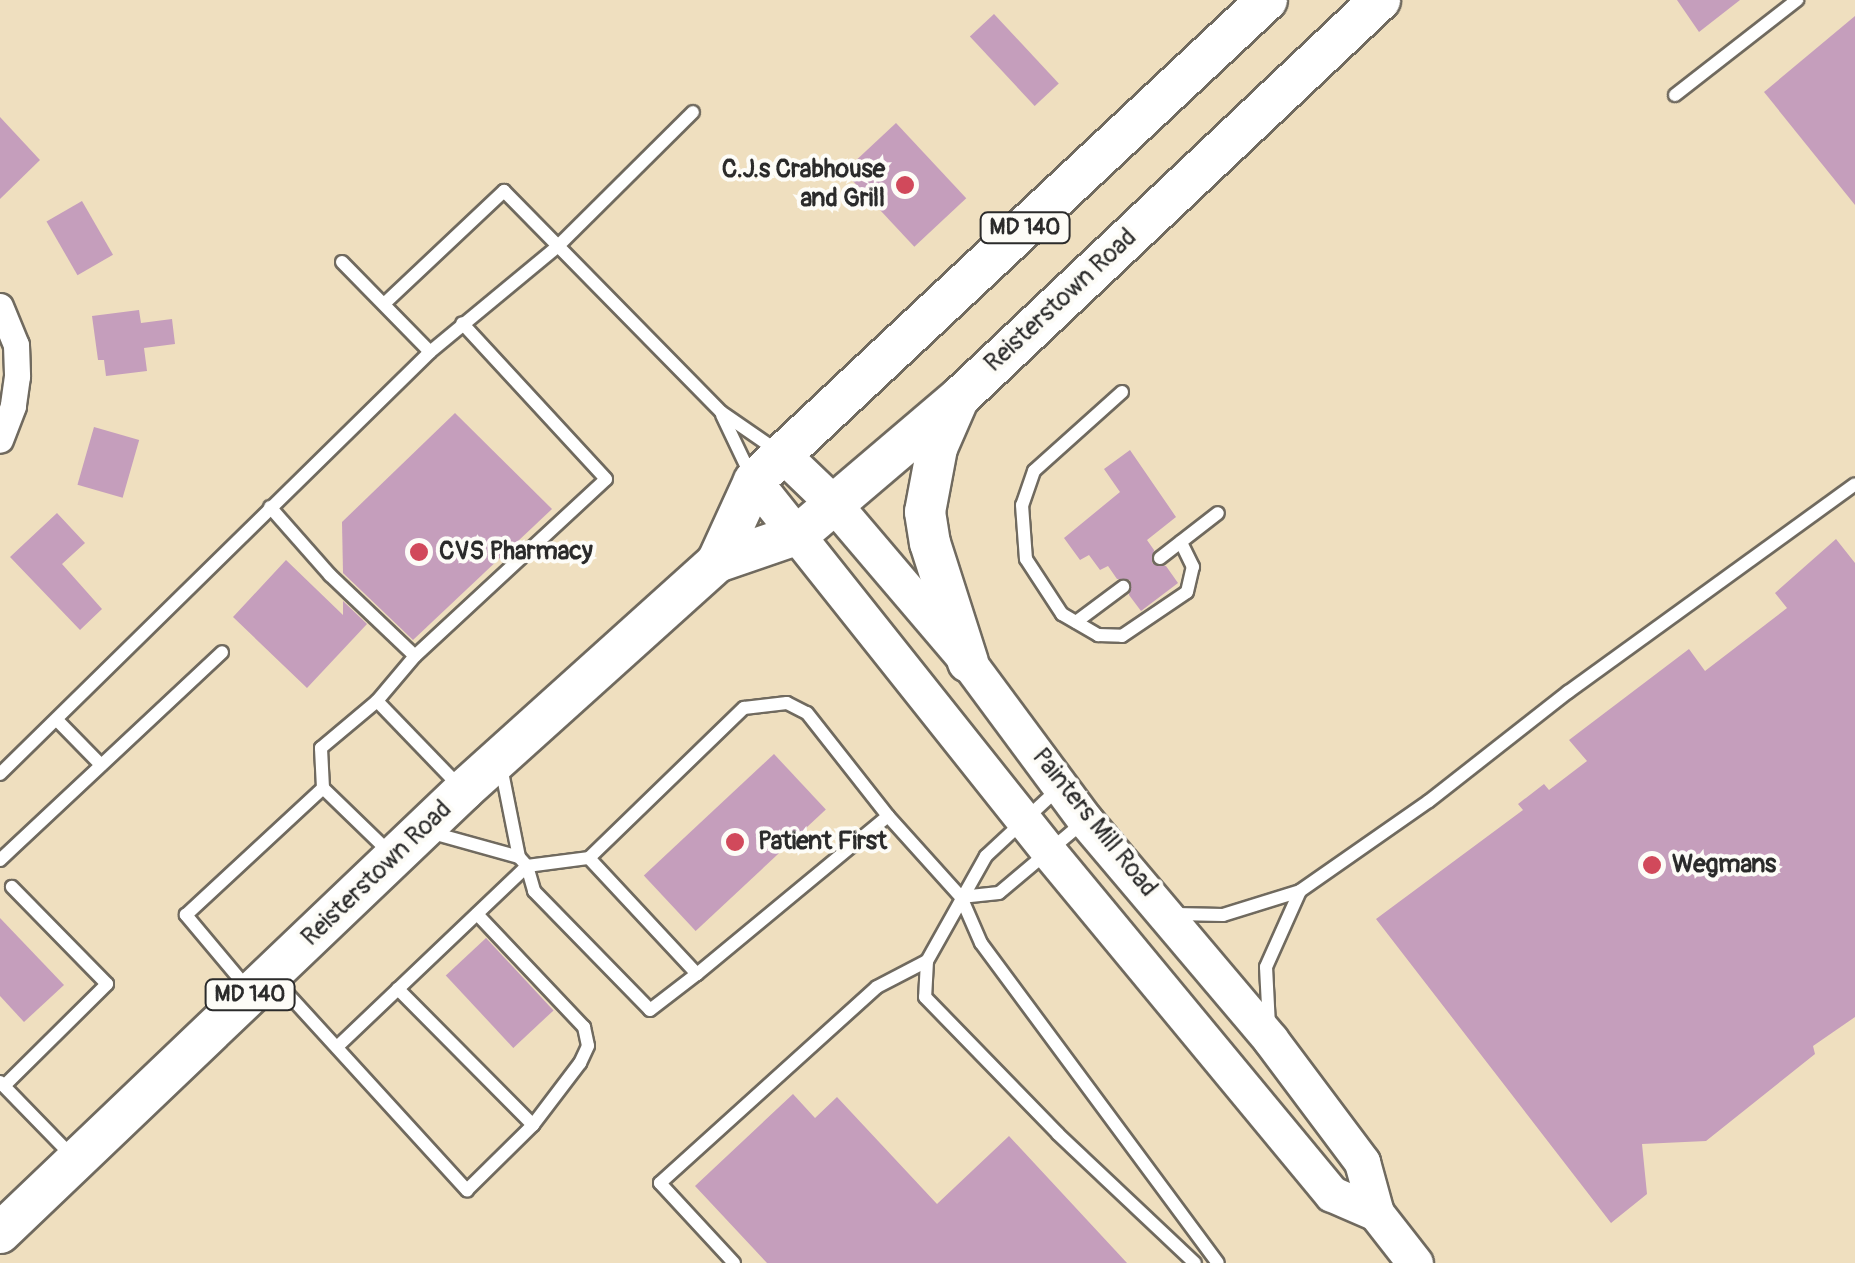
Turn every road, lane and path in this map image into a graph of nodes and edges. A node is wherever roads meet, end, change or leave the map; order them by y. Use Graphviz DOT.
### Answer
graph roads {
  1 [pos="1267,0"];
  2 [pos="1380,0"];
  3 [pos="1797,0"];
  4 [pos="1675,95"];
  5 [pos="692,112"];
  6 [pos="558,246"];
  7 [pos="342,262"];
  8 [pos="384,304"];
  9 [pos="0,306"];
  10 [pos="462,324"];
  11 [pos="430,352"];
  12 [pos="1122,392"];
  13 [pos="960,397"];
  14 [pos="721,412"];
  15 [pos="0,440"];
  16 [pos="768,467"];
  17 [pos="1855,484"];
  18 [pos="832,502"];
  19 [pos="270,507"];
  20 [pos="1218,514"];
  21 [pos="799,534"];
  22 [pos="1181,542"];
  23 [pos="1160,558"];
  24 [pos="717,562"];
  25 [pos="1123,587"];
  26 [pos="1076,622"];
  27 [pos="222,652"];
  28 [pos="415,656"];
  29 [pos="968,662"];
  30 [pos="377,701"];
  31 [pos="57,720"];
  32 [pos="500,758"];
  33 [pos="101,765"];
  34 [pos="0,774"];
  35 [pos="323,788"];
  36 [pos="1060,788"];
  37 [pos="464,790"];
  38 [pos="888,816"];
  39 [pos="1025,819"];
  40 [pos="1085,820"];
  41 [pos="423,830"];
  42 [pos="1048,852"];
  43 [pos="394,857"];
  44 [pos="589,858"];
  45 [pos="0,860"];
  46 [pos="523,862"];
  47 [pos="12,886"];
  48 [pos="1300,891"];
  49 [pos="961,897"];
  50 [pos="477,914"];
  51 [pos="1168,914"];
  52 [pos="928,961"];
  53 [pos="697,974"];
  54 [pos="261,984"];
  55 [pos="398,989"];
  56 [pos="1270,1039"];
  57 [pos="337,1046"];
  58 [pos="2,1084"];
  59 [pos="533,1125"];
  60 [pos="76,1160"];
  61 [pos="1376,1214"];
  62 [pos="0,1233"];
  63 [pos="734,1263"];
  64 [pos="1195,1263"];
  65 [pos="1218,1263"];
  66 [pos="1416,1263"];
  1 -- 16 [label="main road, Reisterstown Road / MD 140"];
  2 -- 13 [label="main road, Reisterstown Road / MD 140"];
  3 -- 4 [label="lane"];
  5 -- 6 [label="lane"];
  6 -- 8 [label="lane"];
  6 -- 10 [label="lane"];
  6 -- 14 [label="lane"];
  7 -- 8 [label="lane"];
  8 -- 11 [label="lane"];
  9 -- 15 [label="street"];
  10 -- 11 [label="lane"];
  10 -- 28 [label="lane"];
  11 -- 19 [label="lane"];
  12 -- 26 [label="lane"];
  13 -- 18 [label="main road, Reisterstown Road / MD 140"];
  13 -- 29 [label="main road"];
  14 -- 16 [label="lane"];
  14 -- 16 [label="lane"];
  16 -- 18 [label="main road, Painters Mill Road"];
  16 -- 21 [label="main road, Painters Mill Road"];
  16 -- 24 [label="main road, Reisterstown Road / MD 140"];
  17 -- 48 [label="lane"];
  18 -- 21 [label="main road, Reisterstown Road / MD 140"];
  18 -- 29 [label="main road, Painters Mill Road"];
  19 -- 28 [label="lane"];
  19 -- 31 [label="lane"];
  20 -- 22 [label="lane"];
  21 -- 24 [label="main road, Reisterstown Road / MD 140"];
  21 -- 39 [label="main road, Painters Mill Road"];
  22 -- 23 [label="lane"];
  22 -- 26 [label="lane"];
  24 -- 32 [label="main road, Reisterstown Road / MD 140"];
  25 -- 26 [label="lane"];
  27 -- 33 [label="lane"];
  28 -- 30 [label="lane"];
  29 -- 36 [label="main road, Painters Mill Road"];
  30 -- 35 [label="lane"];
  30 -- 37 [label="lane"];
  31 -- 33 [label="lane"];
  31 -- 34 [label="lane"];
  32 -- 37 [label="main road, Reisterstown Road / MD 140"];
  32 -- 46 [label="lane"];
  33 -- 45 [label="lane"];
  35 -- 43 [label="lane"];
  35 -- 54 [label="lane"];
  36 -- 39 [label="lane"];
  36 -- 40 [label="main road, Painters Mill Road"];
  37 -- 41 [label="main road, Reisterstown Road / MD 140"];
  38 -- 44 [label="lane"];
  38 -- 49 [label="lane"];
  38 -- 53 [label="lane"];
  39 -- 42 [label="main road, Painters Mill Road"];
  39 -- 49 [label="lane"];
  40 -- 42 [label="lane"];
  40 -- 51 [label="main road, Painters Mill Road"];
  41 -- 43 [label="main road, Reisterstown Road / MD 140"];
  41 -- 46 [label="lane"];
  42 -- 49 [label="lane"];
  42 -- 61 [label="main road, Painters Mill Road"];
  43 -- 54 [label="main road, Reisterstown Road / MD 140"];
  44 -- 46 [label="lane"];
  44 -- 53 [label="lane"];
  46 -- 50 [label="lane"];
  46 -- 53 [label="lane"];
  47 -- 58 [label="lane"];
  48 -- 51 [label="lane"];
  48 -- 56 [label="lane"];
  49 -- 52 [label="lane"];
  49 -- 65 [label="lane"];
  50 -- 55 [label="lane"];
  50 -- 59 [label="lane"];
  51 -- 56 [label="main road, Painters Mill Road"];
  52 -- 63 [label="lane"];
  52 -- 64 [label="lane"];
  54 -- 57 [label="lane"];
  54 -- 60 [label="main road, Reisterstown Road / MD 140"];
  55 -- 57 [label="lane"];
  55 -- 59 [label="lane"];
  56 -- 61 [label="main road, Painters Mill Road"];
  57 -- 59 [label="lane"];
  58 -- 60 [label="lane"];
  60 -- 62 [label="main road, Reisterstown Road / MD 140"];
  61 -- 66 [label="main road, Painters Mill Road"];
}
